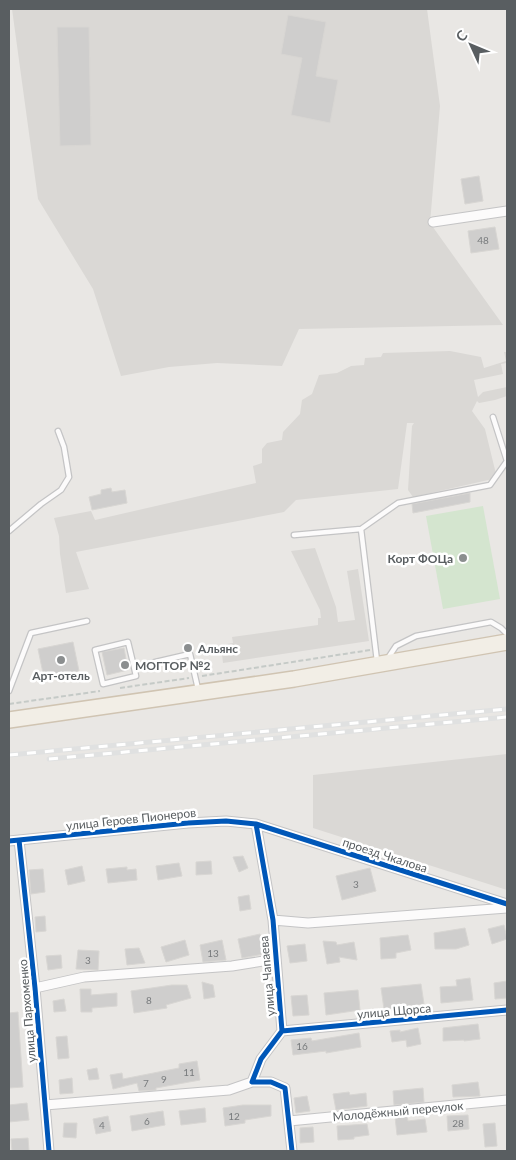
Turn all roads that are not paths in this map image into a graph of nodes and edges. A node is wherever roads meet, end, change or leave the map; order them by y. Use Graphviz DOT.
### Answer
graph roads {
  1 [pos="507,211"];
  2 [pos="433,222"];
  3 [pos="493,417"];
  4 [pos="58,430"];
  5 [pos="361,529"];
  6 [pos="9,531"];
  7 [pos="294,535"];
  8 [pos="87,621"];
  9 [pos="507,634"];
  10 [pos="507,642"];
  11 [pos="381,664"];
  12 [pos="134,667"];
  13 [pos="9,691"];
  14 [pos="199,693"];
  15 [pos="9,720"];
  16 [pos="256,824"];
  17 [pos="20,840"];
  18 [pos="9,841"];
  19 [pos="507,904"];
  20 [pos="507,908"];
  21 [pos="273,920"];
  22 [pos="276,959"];
  23 [pos="35,988"];
  24 [pos="507,1010"];
  25 [pos="282,1031"];
  26 [pos="252,1082"];
  27 [pos="507,1100"];
  28 [pos="45,1105"];
  29 [pos="289,1120"];
  30 [pos="49,1151"];
  31 [pos="292,1151"];
  1 -- 2 [label="street"];
  3 -- 5 [label="lane"];
  4 -- 6 [label="lane"];
  5 -- 7 [label="lane"];
  5 -- 11 [label="lane"];
  8 -- 13 [label="lane"];
  9 -- 11 [label="lane"];
  10 -- 11 [label="main road"];
  11 -- 14 [label="main road"];
  12 -- 12 [label="lane"];
  12 -- 14 [label="lane"];
  14 -- 15 [label="main road"];
  16 -- 17 [label="street, улица Героев Пионеров"];
  16 -- 19 [label="street, проезд Чкалова"];
  16 -- 21 [label="street, улица Чапаева"];
  17 -- 18 [label="street, улица Героев Пионеров"];
  17 -- 23 [label="street, улица Пархоменко"];
  20 -- 21 [label="street"];
  21 -- 22 [label="street, улица Чапаева"];
  22 -- 23 [label="street"];
  22 -- 25 [label="street, улица Чапаева"];
  23 -- 28 [label="street, улица Пархоменко"];
  24 -- 25 [label="street, улица Щорса"];
  25 -- 26 [label="street, улица Чапаева"];
  26 -- 28 [label="street"];
  26 -- 29 [label="street"];
  27 -- 29 [label="street, Молодёжный переулок"];
  28 -- 30 [label="street, улица Пархоменко"];
  29 -- 31 [label="street"];
}
